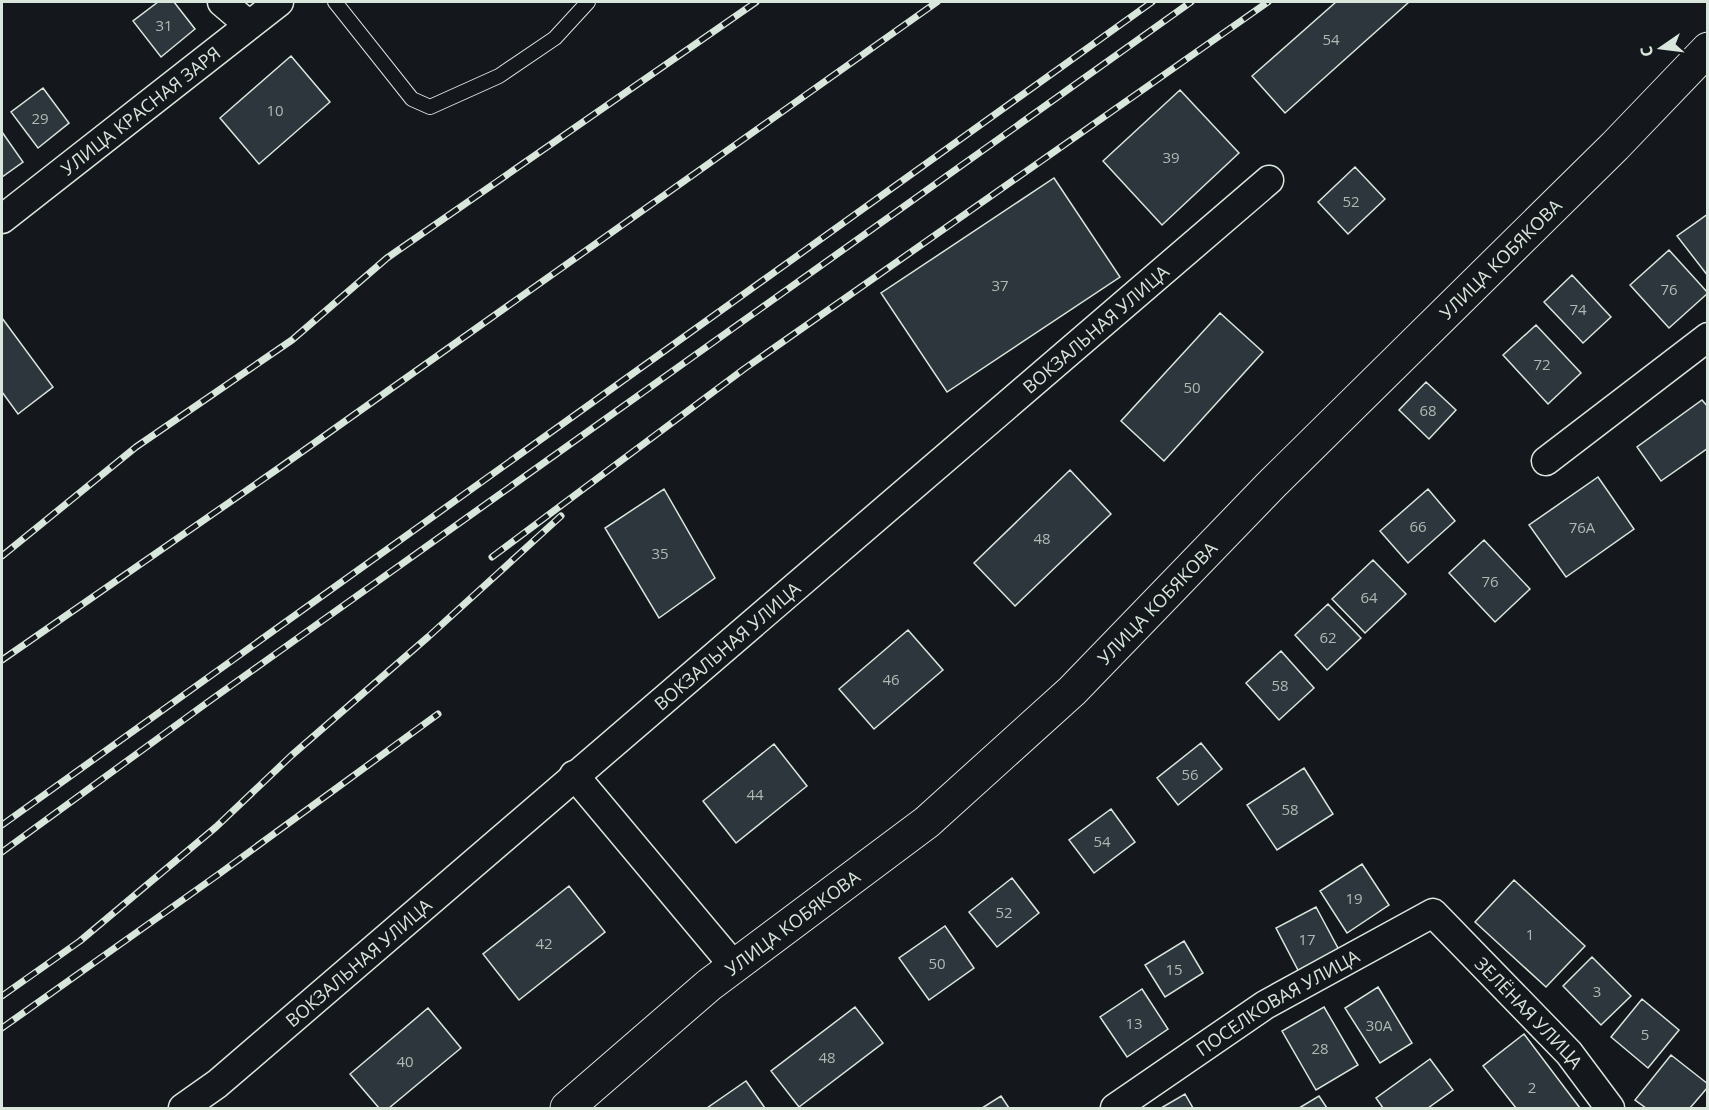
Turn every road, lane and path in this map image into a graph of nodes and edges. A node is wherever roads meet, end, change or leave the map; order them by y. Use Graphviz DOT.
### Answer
graph roads {
  1 [pos="222,2"];
  2 [pos="279,2"];
  3 [pos="335,2"];
  4 [pos="588,2"];
  5 [pos="249,25"];
  6 [pos="1707,49"];
  7 [pos="1269,180"];
  8 [pos="2,219"];
  9 [pos="1707,337"];
  10 [pos="1546,461"];
  11 [pos="574,775"];
  12 [pos="1441,923"];
  13 [pos="734,966"];
  14 [pos="183,1108"];
  15 [pos="567,1108"];
  16 [pos="1115,1108"];
  17 [pos="1610,1108"];
  1 -- 5 [label="street"];
  2 -- 5 [label="street, УЛИЦА КРАСНАЯ ЗАРЯ"];
  3 -- 4 [label="lane"];
  5 -- 8 [label="street, УЛИЦА КРАСНАЯ ЗАРЯ"];
  6 -- 13 [label="street, УЛИЦА КОБЯКОВА"];
  7 -- 11 [label="street, ВОКЗАЛЬНАЯ УЛИЦА"];
  9 -- 10 [label="street"];
  11 -- 13 [label="street"];
  11 -- 14 [label="street, ВОКЗАЛЬНАЯ УЛИЦА"];
  12 -- 16 [label="street, ПОСЕЛКОВАЯ УЛИЦА"];
  12 -- 17 [label="street, ЗЕЛЁНАЯ УЛИЦА"];
  13 -- 15 [label="street, УЛИЦА КОБЯКОВА"];
}
